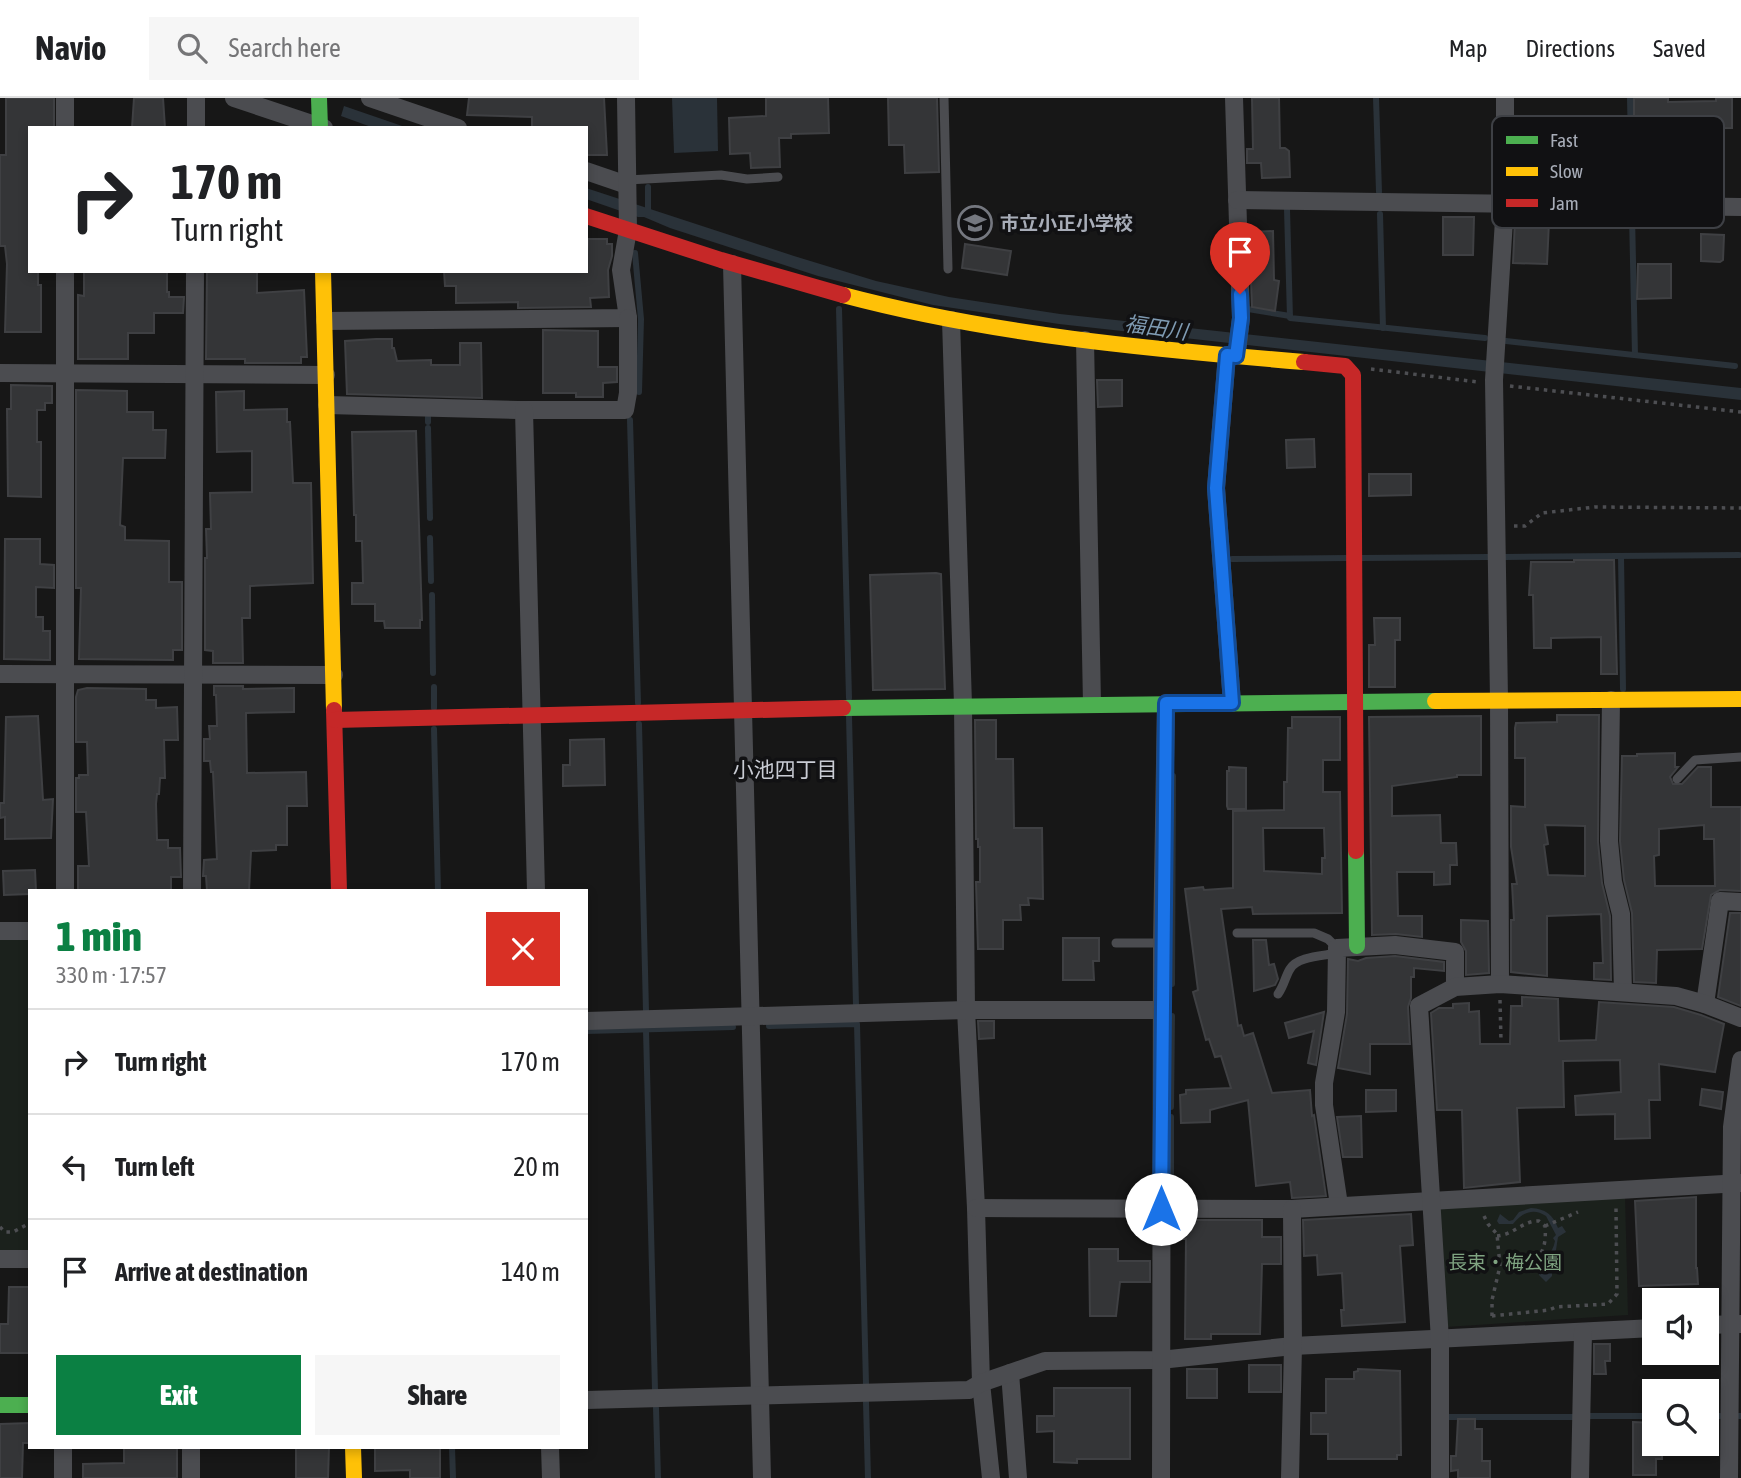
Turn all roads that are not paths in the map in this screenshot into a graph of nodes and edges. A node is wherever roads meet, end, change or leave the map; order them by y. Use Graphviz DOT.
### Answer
graph roads {
  1 [pos="65,98"];
  2 [pos="196,98"];
  3 [pos="233,98"];
  4 [pos="319,98"];
  5 [pos="370,98"];
  6 [pos="626,98"];
  7 [pos="944,98"];
  8 [pos="1234,98"];
  9 [pos="1505,98"];
  10 [pos="1505,116"];
  11 [pos="65,126"];
  12 [pos="195,126"];
  13 [pos="318,126"];
  14 [pos="321,126"];
  15 [pos="452,126"];
  16 [pos="588,172"];
  17 [pos="778,177"];
  18 [pos="628,188"];
  19 [pos="1237,200"];
  20 [pos="1492,204"];
  21 [pos="588,216"];
  22 [pos="628,225"];
  23 [pos="1503,228"];
  24 [pos="732,264"];
  25 [pos="948,269"];
  26 [pos="65,273"];
  27 [pos="195,273"];
  28 [pos="323,273"];
  29 [pos="628,318"];
  30 [pos="951,320"];
  31 [pos="324,321"];
  32 [pos="1085,340"];
  33 [pos="1233,354"];
  34 [pos="0,373"];
  35 [pos="65,374"];
  36 [pos="194,374"];
  37 [pos="326,375"];
  38 [pos="327,405"];
  39 [pos="524,410"];
  40 [pos="0,674"];
  41 [pos="65,674"];
  42 [pos="193,675"];
  43 [pos="334,675"];
  44 [pos="1741,699"];
  45 [pos="1611,700"];
  46 [pos="1499,701"];
  47 [pos="1356,702"];
  48 [pos="1166,703"];
  49 [pos="1232,703"];
  50 [pos="1092,704"];
  51 [pos="962,705"];
  52 [pos="743,710"];
  53 [pos="531,715"];
  54 [pos="335,720"];
  55 [pos="1741,757"];
  56 [pos="1677,779"];
  57 [pos="65,889"];
  58 [pos="192,889"];
  59 [pos="339,889"];
  60 [pos="536,889"];
  61 [pos="1741,902"];
  62 [pos="0,931"];
  63 [pos="28,931"];
  64 [pos="1237,933"];
  65 [pos="1116,943"];
  66 [pos="1162,943"];
  67 [pos="1357,946"];
  68 [pos="1337,951"];
  69 [pos="1500,984"];
  70 [pos="1455,987"];
  71 [pos="1623,992"];
  72 [pos="1278,994"];
  73 [pos="1705,1004"];
  74 [pos="966,1010"];
  75 [pos="1162,1010"];
  76 [pos="751,1016"];
  77 [pos="1741,1018"];
  78 [pos="588,1021"];
  79 [pos="1741,1060"];
  80 [pos="1736,1183"];
  81 [pos="1430,1199"];
  82 [pos="1339,1205"];
  83 [pos="976,1208"];
  84 [pos="1161,1209"];
  85 [pos="1292,1209"];
  86 [pos="0,1259"];
  87 [pos="28,1259"];
  88 [pos="1735,1324"];
  89 [pos="1642,1329"];
  90 [pos="1583,1332"];
  91 [pos="1440,1340"];
  92 [pos="1293,1346"];
  93 [pos="1160,1360"];
  94 [pos="1010,1373"];
  95 [pos="981,1383"];
  96 [pos="760,1396"];
  97 [pos="588,1400"];
  98 [pos="0,1405"];
  99 [pos="28,1405"];
  100 [pos="63,1449"];
  101 [pos="191,1449"];
  102 [pos="353,1449"];
  103 [pos="550,1449"];
  104 [pos="63,1478"];
  105 [pos="191,1478"];
  106 [pos="354,1478"];
  107 [pos="551,1478"];
  108 [pos="762,1478"];
  109 [pos="991,1478"];
  110 [pos="1018,1478"];
  111 [pos="1160,1478"];
  112 [pos="1290,1478"];
  113 [pos="1440,1478"];
  114 [pos="1580,1478"];
  115 [pos="1729,1478"];
  1 -- 11 [label="street"];
  2 -- 12 [label="street"];
  3 -- 13 [label="street"];
  4 -- 14 [label="street"];
  5 -- 15 [label="street"];
  6 -- 18 [label="street"];
  7 -- 25 [label="lane"];
  8 -- 19 [label="street"];
  9 -- 10 [label="street"];
  16 -- 18 [label="street"];
  17 -- 18 [label="lane"];
  18 -- 22 [label="street"];
  19 -- 20 [label="street"];
  19 -- 33 [label="street"];
  21 -- 22 [label="street"];
  22 -- 24 [label="street"];
  22 -- 29 [label="street"];
  23 -- 46 [label="street"];
  24 -- 30 [label="street"];
  24 -- 52 [label="street"];
  26 -- 35 [label="street"];
  27 -- 36 [label="street"];
  28 -- 31 [label="street"];
  29 -- 31 [label="street"];
  29 -- 39 [label="street"];
  30 -- 32 [label="street"];
  30 -- 51 [label="street"];
  31 -- 37 [label="street"];
  32 -- 33 [label="street"];
  32 -- 50 [label="street"];
  33 -- 47 [label="street"];
  33 -- 49 [label="street"];
  34 -- 35 [label="street"];
  35 -- 36 [label="street"];
  35 -- 41 [label="street"];
  36 -- 37 [label="street"];
  36 -- 42 [label="street"];
  37 -- 38 [label="street"];
  38 -- 39 [label="street"];
  38 -- 43 [label="street"];
  39 -- 53 [label="street"];
  40 -- 41 [label="street"];
  41 -- 42 [label="street"];
  41 -- 57 [label="street"];
  42 -- 43 [label="street"];
  42 -- 58 [label="street"];
  43 -- 54 [label="street"];
  44 -- 45 [label="street"];
  45 -- 46 [label="street"];
  45 -- 71 [label="street"];
  46 -- 47 [label="street"];
  46 -- 69 [label="street"];
  47 -- 49 [label="street"];
  47 -- 67 [label="street"];
  48 -- 49 [label="street"];
  48 -- 50 [label="street"];
  48 -- 66 [label="street"];
  50 -- 51 [label="street"];
  51 -- 52 [label="street"];
  51 -- 74 [label="street"];
  52 -- 53 [label="street"];
  52 -- 76 [label="street"];
  53 -- 54 [label="street"];
  53 -- 60 [label="street"];
  54 -- 59 [label="street"];
  55 -- 56 [label="lane"];
  61 -- 73 [label="street"];
  62 -- 63 [label="street"];
  64 -- 68 [label="lane"];
  65 -- 66 [label="lane"];
  66 -- 75 [label="street"];
  67 -- 68 [label="street"];
  67 -- 70 [label="street"];
  68 -- 72 [label="lane"];
  68 -- 82 [label="street"];
  69 -- 70 [label="street"];
  69 -- 71 [label="street"];
  70 -- 81 [label="street"];
  71 -- 73 [label="street"];
  73 -- 77 [label="street"];
  74 -- 75 [label="street"];
  74 -- 76 [label="street"];
  74 -- 83 [label="street"];
  75 -- 84 [label="street"];
  76 -- 78 [label="street"];
  76 -- 96 [label="street"];
  79 -- 80 [label="street"];
  80 -- 81 [label="street"];
  80 -- 88 [label="street"];
  81 -- 82 [label="street"];
  81 -- 91 [label="street"];
  82 -- 85 [label="street"];
  83 -- 84 [label="street"];
  83 -- 95 [label="street"];
  84 -- 85 [label="street"];
  84 -- 93 [label="street"];
  85 -- 92 [label="street"];
  86 -- 87 [label="street"];
  88 -- 115 [label="street"];
  89 -- 90 [label="street"];
  90 -- 91 [label="street"];
  90 -- 114 [label="street"];
  91 -- 92 [label="street"];
  91 -- 113 [label="street"];
  92 -- 93 [label="street"];
  92 -- 112 [label="street"];
  93 -- 94 [label="street"];
  93 -- 111 [label="street"];
  94 -- 95 [label="street"];
  94 -- 110 [label="street"];
  95 -- 96 [label="street"];
  95 -- 109 [label="street"];
  96 -- 97 [label="street"];
  96 -- 108 [label="street"];
  98 -- 99 [label="street"];
  100 -- 104 [label="street"];
  101 -- 105 [label="street"];
  102 -- 106 [label="street"];
  103 -- 107 [label="street"];
}
